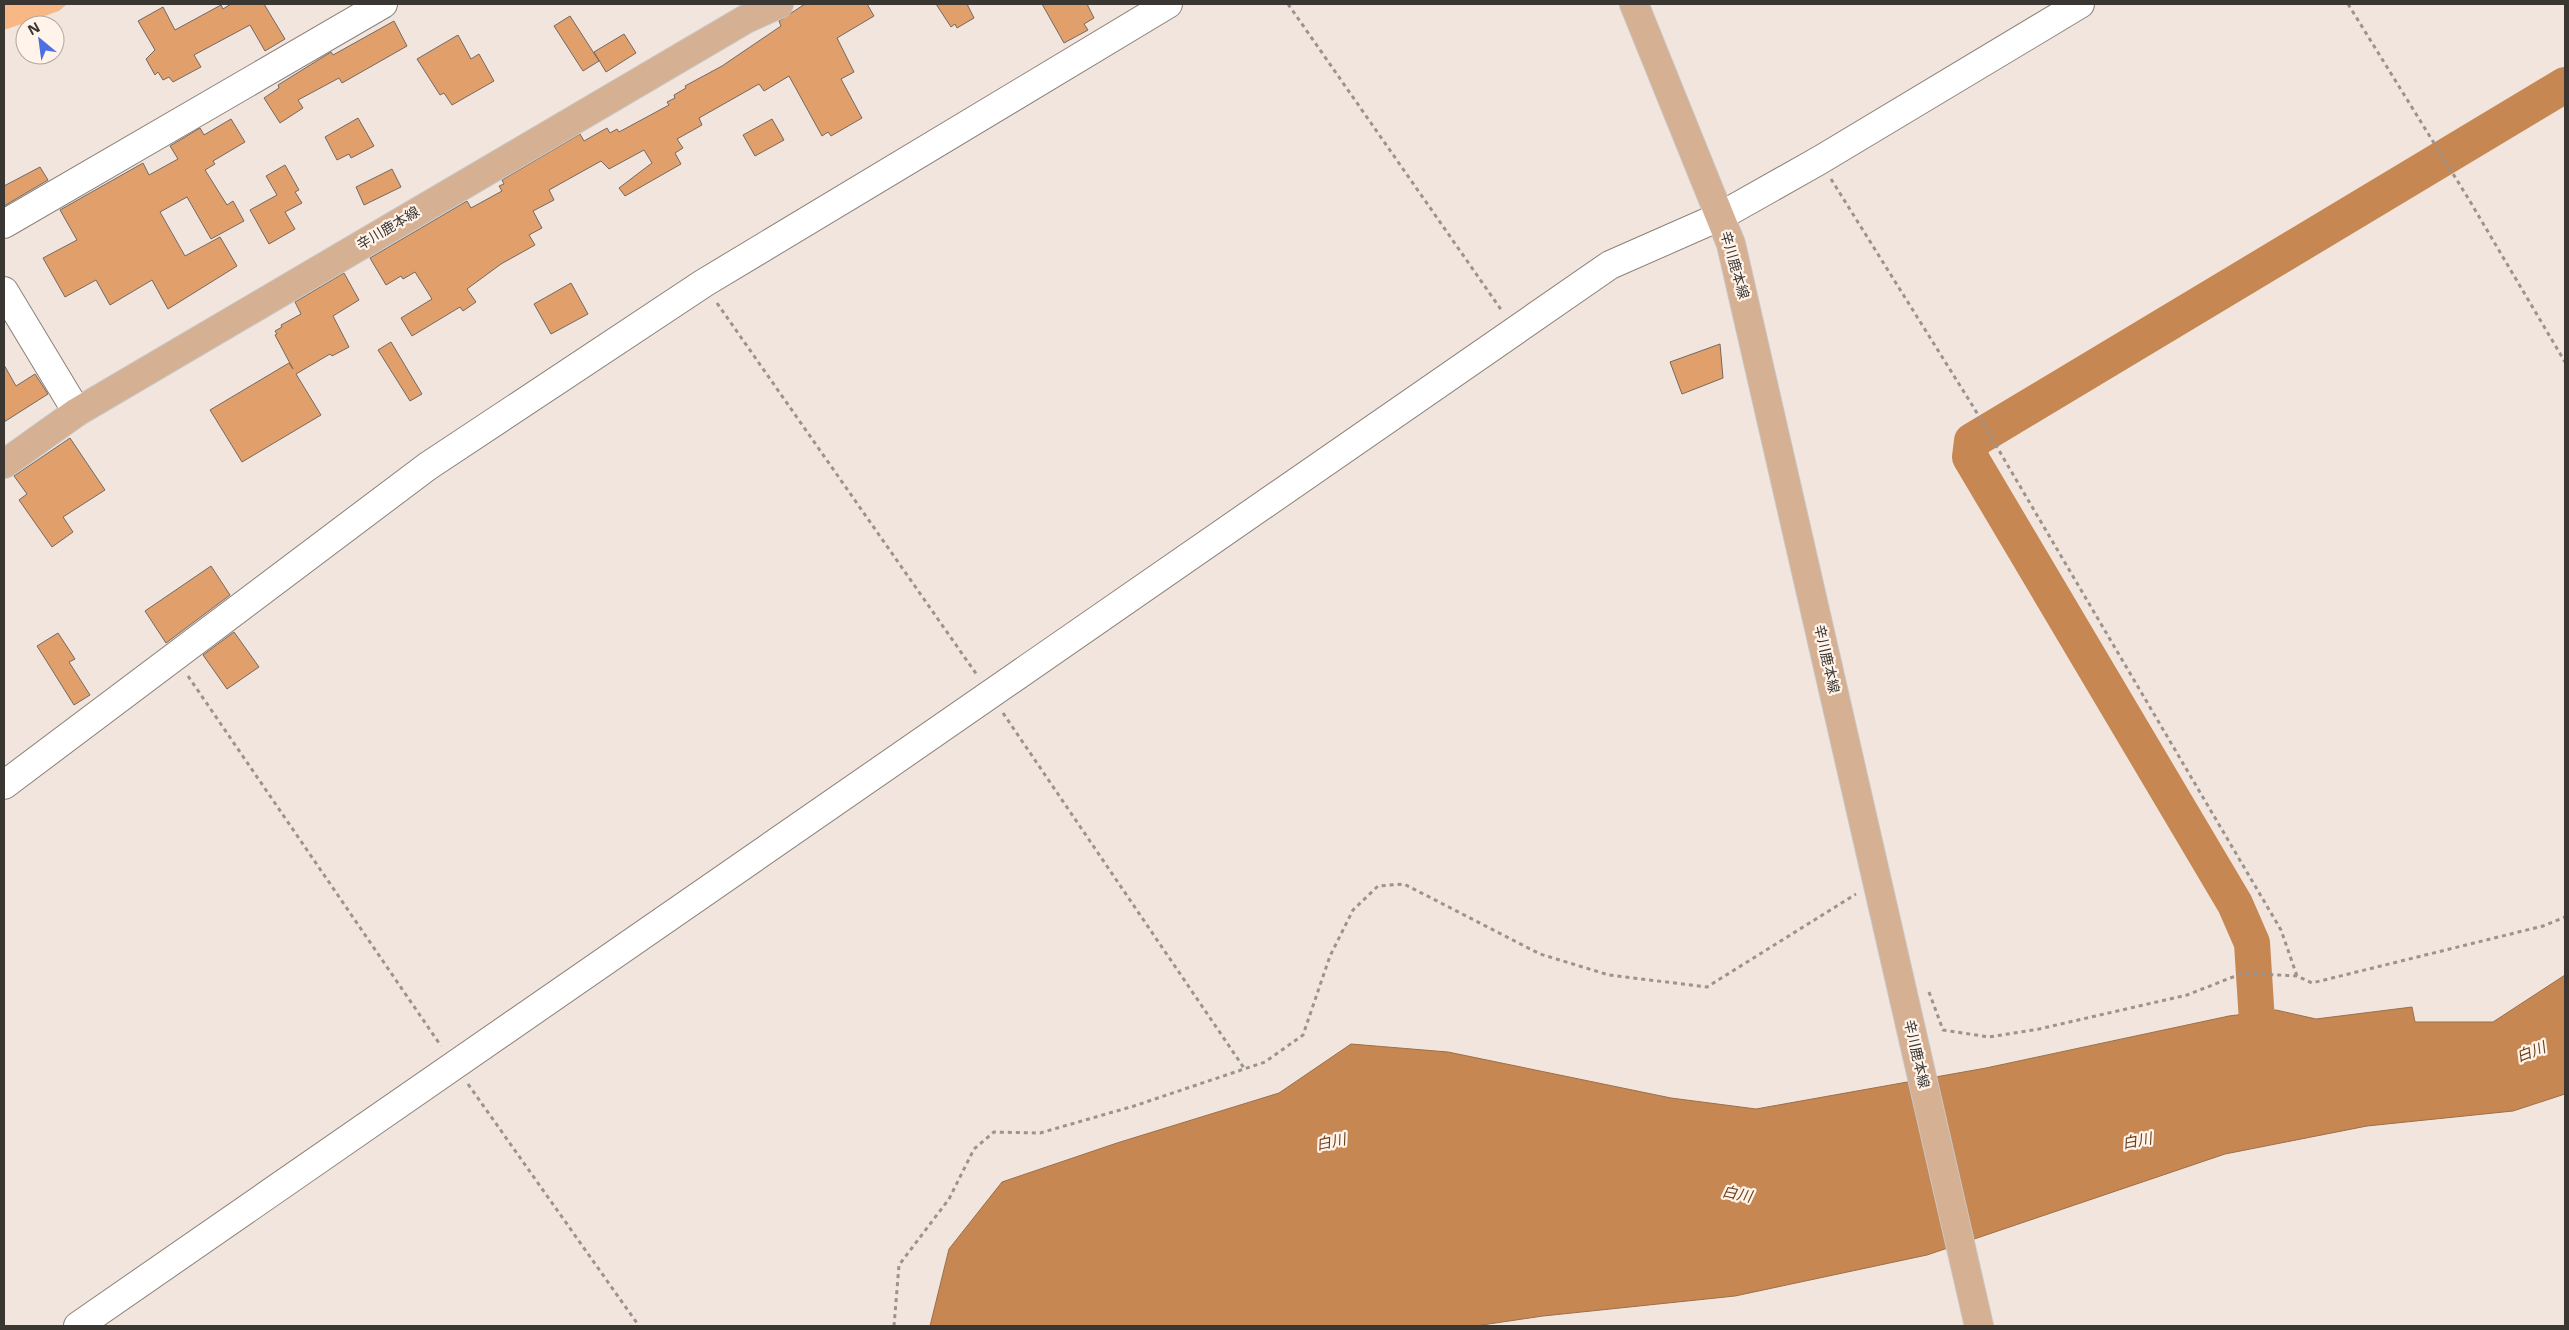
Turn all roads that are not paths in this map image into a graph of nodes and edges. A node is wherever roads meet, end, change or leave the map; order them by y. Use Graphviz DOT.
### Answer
graph roads {
  1 [pos="383,4"];
  2 [pos="779,4"];
  3 [pos="1168,4"];
  4 [pos="1634,4"];
  5 [pos="2080,4"];
  6 [pos="742,11"];
  7 [pos="1720,217"];
  8 [pos="4,224"];
  9 [pos="4,291"];
  10 [pos="76,412"];
  11 [pos="4,464"];
  12 [pos="4,786"];
  13 [pos="78,1326"];
  14 [pos="1979,1326"];
  1 -- 8 [label="street"];
  2 -- 6 [label="main road, 辛川鹿本線"];
  3 -- 12 [label="street"];
  4 -- 7 [label="main road, 辛川鹿本線"];
  5 -- 7 [label="street"];
  6 -- 10 [label="main road, 辛川鹿本線"];
  7 -- 13 [label="street"];
  7 -- 14 [label="main road, 辛川鹿本線"];
  9 -- 10 [label="street"];
  10 -- 11 [label="main road, 辛川鹿本線"];
}
